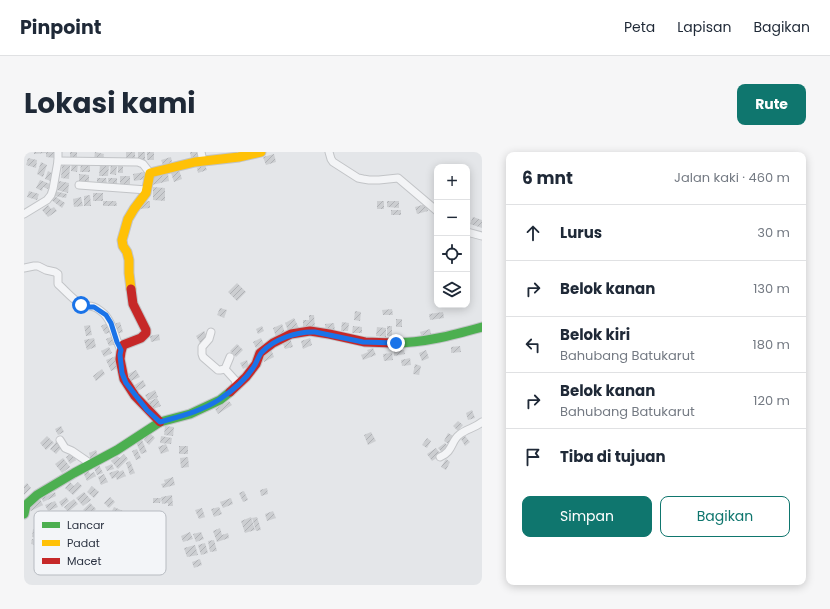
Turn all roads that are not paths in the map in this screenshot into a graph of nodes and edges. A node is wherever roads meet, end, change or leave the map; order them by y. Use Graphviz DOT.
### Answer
graph roads {
  1 [pos="58,152"];
  2 [pos="261,152"];
  3 [pos="329,152"];
  4 [pos="202,156"];
  5 [pos="58,161"];
  6 [pos="150,174"];
  7 [pos="79,185"];
  8 [pos="147,190"];
  9 [pos="434,208"];
  10 [pos="24,214"];
  11 [pos="470,233"];
  12 [pos="482,236"];
  13 [pos="24,268"];
  14 [pos="482,327"];
  15 [pos="211,332"];
  16 [pos="121,350"];
  17 [pos="230,357"];
  18 [pos="225,369"];
  19 [pos="237,386"];
  20 [pos="160,422"];
  21 [pos="482,422"];
  22 [pos="60,440"];
  23 [pos="440,457"];
  24 [pos="91,464"];
  25 [pos="24,514"];
  1 -- 5 [label="street"];
  2 -- 4 [label="street"];
  3 -- 9 [label="street"];
  4 -- 6 [label="street"];
  5 -- 6 [label="street"];
  5 -- 10 [label="street"];
  6 -- 8 [label="street"];
  7 -- 8 [label="street"];
  8 -- 16 [label="street"];
  11 -- 12 [label="street"];
  13 -- 16 [label="street"];
  14 -- 19 [label="street"];
  15 -- 18 [label="street"];
  16 -- 20 [label="street"];
  17 -- 18 [label="street"];
  18 -- 19 [label="street"];
  19 -- 20 [label="street"];
  20 -- 24 [label="street"];
  21 -- 23 [label="street"];
  22 -- 24 [label="street"];
  24 -- 25 [label="street"];
}
